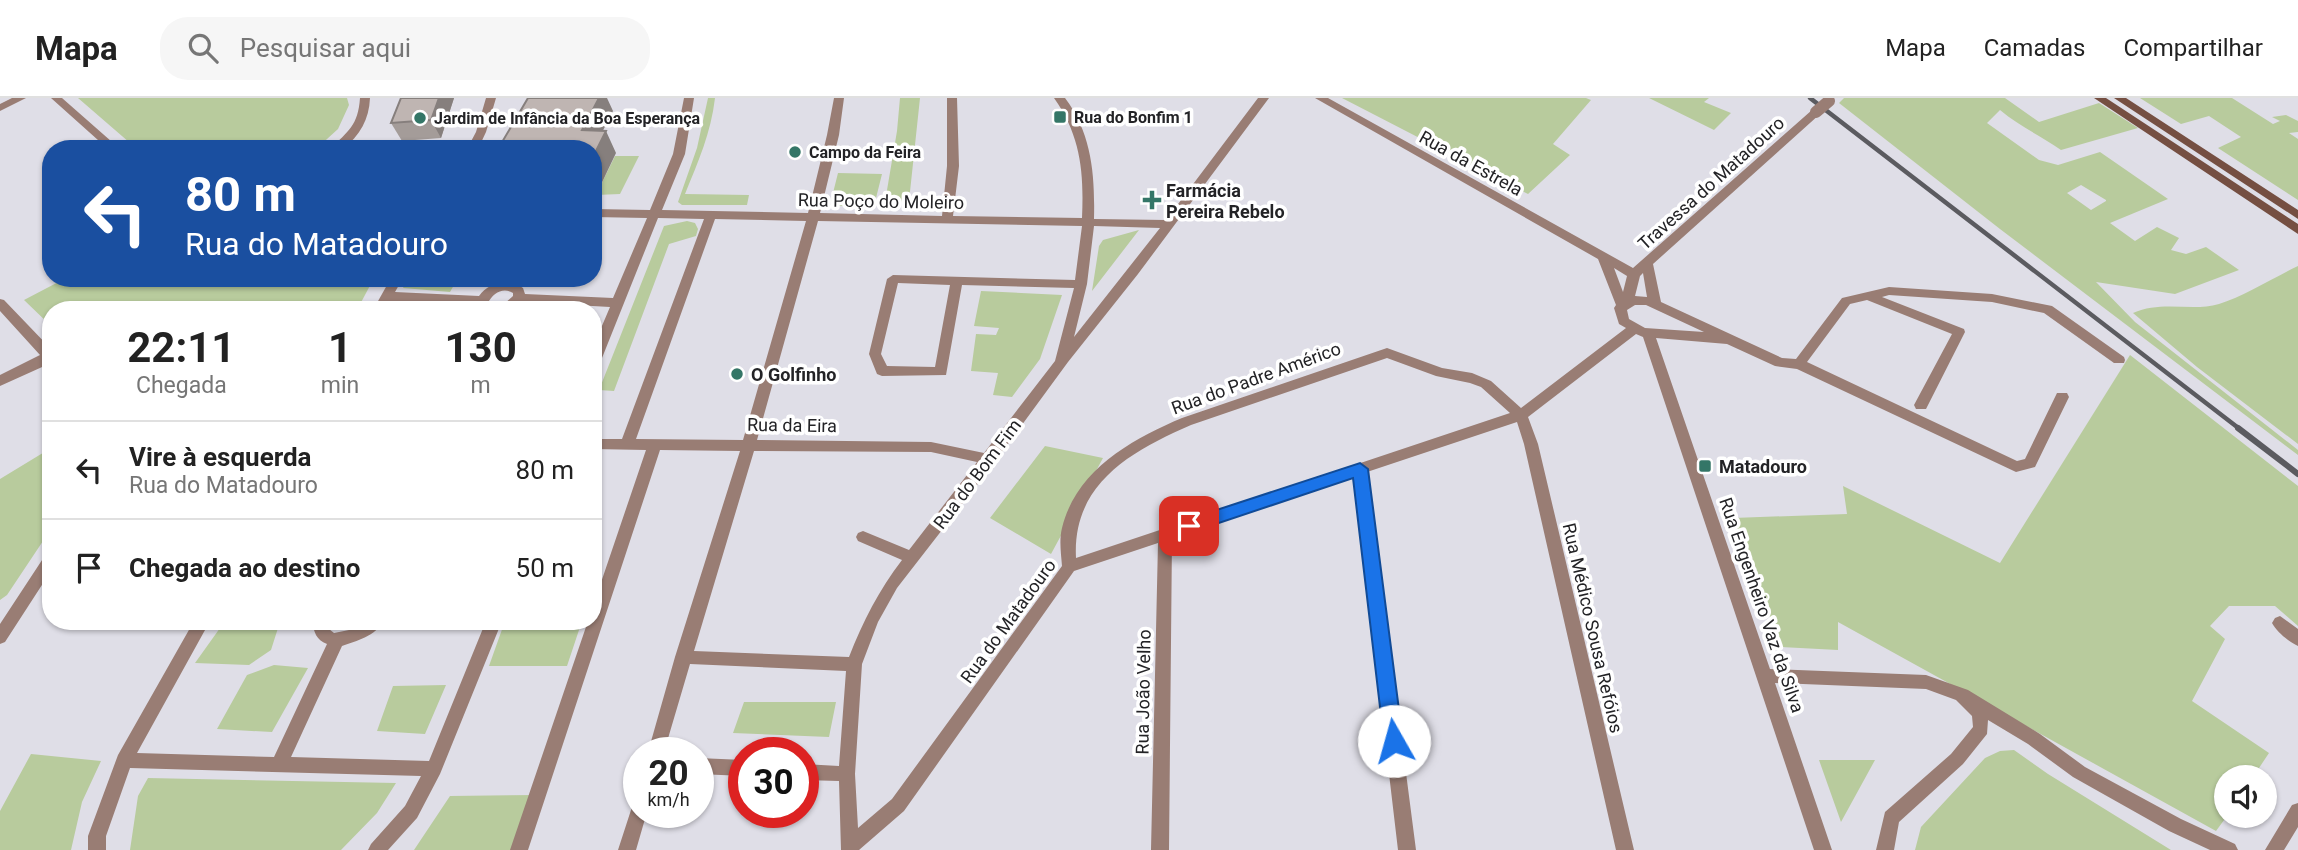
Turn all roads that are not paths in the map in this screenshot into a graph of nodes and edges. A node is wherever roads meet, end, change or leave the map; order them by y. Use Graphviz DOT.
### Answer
graph roads {
  1 [pos="21,98"];
  2 [pos="56,98"];
  3 [pos="365,98"];
  4 [pos="491,98"];
  5 [pos="689,98"];
  6 [pos="839,98"];
  7 [pos="952,98"];
  8 [pos="1059,98"];
  9 [pos="1264,98"];
  10 [pos="1320,98"];
  11 [pos="2099,98"];
  12 [pos="2119,98"];
  13 [pos="1831,99"];
  14 [pos="0,107"];
  15 [pos="105,140"];
  16 [pos="347,140"];
  17 [pos="477,140"];
  18 [pos="602,214"];
  19 [pos="655,214"];
  20 [pos="711,215"];
  21 [pos="2298,215"];
  22 [pos="813,217"];
  23 [pos="947,219"];
  24 [pos="1088,223"];
  25 [pos="1168,224"];
  26 [pos="2298,230"];
  27 [pos="1604,258"];
  28 [pos="1647,263"];
  29 [pos="1634,274"];
  30 [pos="957,281"];
  31 [pos="1081,284"];
  32 [pos="392,287"];
  33 [pos="498,287"];
  34 [pos="515,287"];
  35 [pos="387,296"];
  36 [pos="1868,296"];
  37 [pos="519,298"];
  38 [pos="384,301"];
  39 [pos="441,301"];
  40 [pos="487,301"];
  41 [pos="515,301"];
  42 [pos="578,301"];
  43 [pos="602,302"];
  44 [pos="0,303"];
  45 [pos="618,303"];
  46 [pos="1625,304"];
  47 [pos="1658,307"];
  48 [pos="1646,331"];
  49 [pos="1727,339"];
  50 [pos="602,341"];
  51 [pos="42,348"];
  52 [pos="2119,360"];
  53 [pos="42,361"];
  54 [pos="1061,362"];
  55 [pos="1799,365"];
  56 [pos="0,381"];
  57 [pos="2062,397"];
  58 [pos="1921,405"];
  59 [pos="1521,415"];
  60 [pos="749,443"];
  61 [pos="602,444"];
  62 [pos="626,444"];
  63 [pos="655,444"];
  64 [pos="989,459"];
  65 [pos="1360,469"];
  66 [pos="1165,534"];
  67 [pos="863,537"];
  68 [pos="913,558"];
  69 [pos="1069,566"];
  70 [pos="42,572"];
  71 [pos="602,602"];
  72 [pos="2280,624"];
  73 [pos="197,630"];
  74 [pos="320,630"];
  75 [pos="365,630"];
  76 [pos="490,630"];
  77 [pos="593,630"];
  78 [pos="0,637"];
  79 [pos="2298,639"];
  80 [pos="338,640"];
  81 [pos="682,657"];
  82 [pos="854,664"];
  83 [pos="1766,676"];
  84 [pos="1962,695"];
  85 [pos="660,737"];
  86 [pos="124,760"];
  87 [pos="279,764"];
  88 [pos="434,769"];
  89 [pos="819,773"];
  90 [pos="847,774"];
  91 [pos="2298,811"];
  92 [pos="634,828"];
  93 [pos="850,848"];
  94 [pos="97,850"];
  95 [pos="376,850"];
  96 [pos="519,850"];
  97 [pos="627,850"];
  98 [pos="1160,850"];
  99 [pos="1407,850"];
  100 [pos="1625,850"];
  101 [pos="1823,850"];
  102 [pos="1885,850"];
  103 [pos="2230,850"];
  104 [pos="2274,850"];
  1 -- 14 [label="street"];
  2 -- 15 [label="street"];
  3 -- 16 [label="street"];
  4 -- 17 [label="street"];
  5 -- 19 [label="street"];
  6 -- 22 [label="street"];
  7 -- 23 [label="street"];
  8 -- 24 [label="street, Rua do Bom Fim"];
  9 -- 25 [label="street"];
  10 -- 27 [label="street, Rua da Estrela"];
  11 -- 26 [label="main road"];
  12 -- 21 [label="main road"];
  13 -- 28 [label="street, Travessa do Matadouro, bridge"];
  18 -- 19 [label="street, Rua Poço do Moleiro"];
  19 -- 20 [label="street, Rua Poço do Moleiro"];
  19 -- 45 [label="street"];
  20 -- 22 [label="street, Rua Poço do Moleiro"];
  20 -- 62 [label="street"];
  22 -- 23 [label="street, Rua Poço do Moleiro"];
  22 -- 60 [label="street"];
  23 -- 24 [label="street, Rua Poço do Moleiro"];
  24 -- 25 [label="street, Rua Poço do Moleiro"];
  24 -- 31 [label="street, Rua do Bom Fim"];
  25 -- 54 [label="street"];
  27 -- 29 [label="street, Rua da Estrela"];
  27 -- 46 [label="street"];
  28 -- 29 [label="street, Travessa do Matadouro"];
  28 -- 47 [label="street"];
  29 -- 46 [label="street, Travessa do Matadouro"];
  30 -- 30 [label="street"];
  30 -- 31 [label="street"];
  31 -- 54 [label="street, Rua do Bom Fim"];
  32 -- 35 [label="street"];
  33 -- 40 [label="street"];
  34 -- 37 [label="street"];
  35 -- 38 [label="street"];
  35 -- 39 [label="street"];
  36 -- 52 [label="street"];
  36 -- 55 [label="street"];
  36 -- 58 [label="street"];
  37 -- 41 [label="street"];
  37 -- 42 [label="street"];
  43 -- 45 [label="street"];
  44 -- 51 [label="street"];
  45 -- 50 [label="street"];
  46 -- 47 [label="street"];
  46 -- 48 [label="street, Rua Engenheiro Vaz da Silva"];
  47 -- 48 [label="street"];
  47 -- 49 [label="street"];
  48 -- 49 [label="street"];
  48 -- 59 [label="street, Rua do Matadouro"];
  48 -- 83 [label="street, Rua Engenheiro Vaz da Silva"];
  49 -- 55 [label="street"];
  53 -- 56 [label="street"];
  54 -- 64 [label="street, Rua do Bom Fim"];
  55 -- 57 [label="street"];
  59 -- 65 [label="street, Rua do Matadouro"];
  59 -- 69 [label="street, Rua do Padre Américo"];
  59 -- 100 [label="street, Rua Médico Sousa Refóios"];
  60 -- 63 [label="street, Rua da Eira"];
  60 -- 64 [label="street, Rua da Eira"];
  60 -- 81 [label="street"];
  61 -- 62 [label="street, Rua da Eira"];
  62 -- 63 [label="street, Rua da Eira"];
  63 -- 71 [label="street"];
  64 -- 68 [label="street, Rua do Bom Fim"];
  65 -- 66 [label="street, Rua do Matadouro"];
  65 -- 99 [label="street"];
  66 -- 69 [label="street, Rua do Matadouro"];
  66 -- 98 [label="street, Rua João Velho"];
  67 -- 68 [label="street"];
  68 -- 82 [label="street, Rua do Bom Fim"];
  69 -- 93 [label="street, Rua do Matadouro"];
  70 -- 78 [label="street"];
  72 -- 79 [label="street"];
  73 -- 86 [label="street"];
  74 -- 80 [label="street"];
  75 -- 80 [label="street"];
  76 -- 88 [label="street"];
  77 -- 96 [label="street"];
  80 -- 87 [label="street"];
  81 -- 82 [label="street"];
  81 -- 85 [label="street"];
  82 -- 90 [label="street, Rua do Bom Fim"];
  83 -- 84 [label="street"];
  83 -- 101 [label="street, Rua Engenheiro Vaz da Silva"];
  84 -- 102 [label="street"];
  84 -- 103 [label="street"];
  86 -- 87 [label="street"];
  86 -- 94 [label="street"];
  87 -- 88 [label="street"];
  88 -- 95 [label="street"];
  89 -- 90 [label="street"];
  90 -- 93 [label="street, Rua do Bom Fim"];
  91 -- 104 [label="street"];
  92 -- 97 [label="street"];
}
